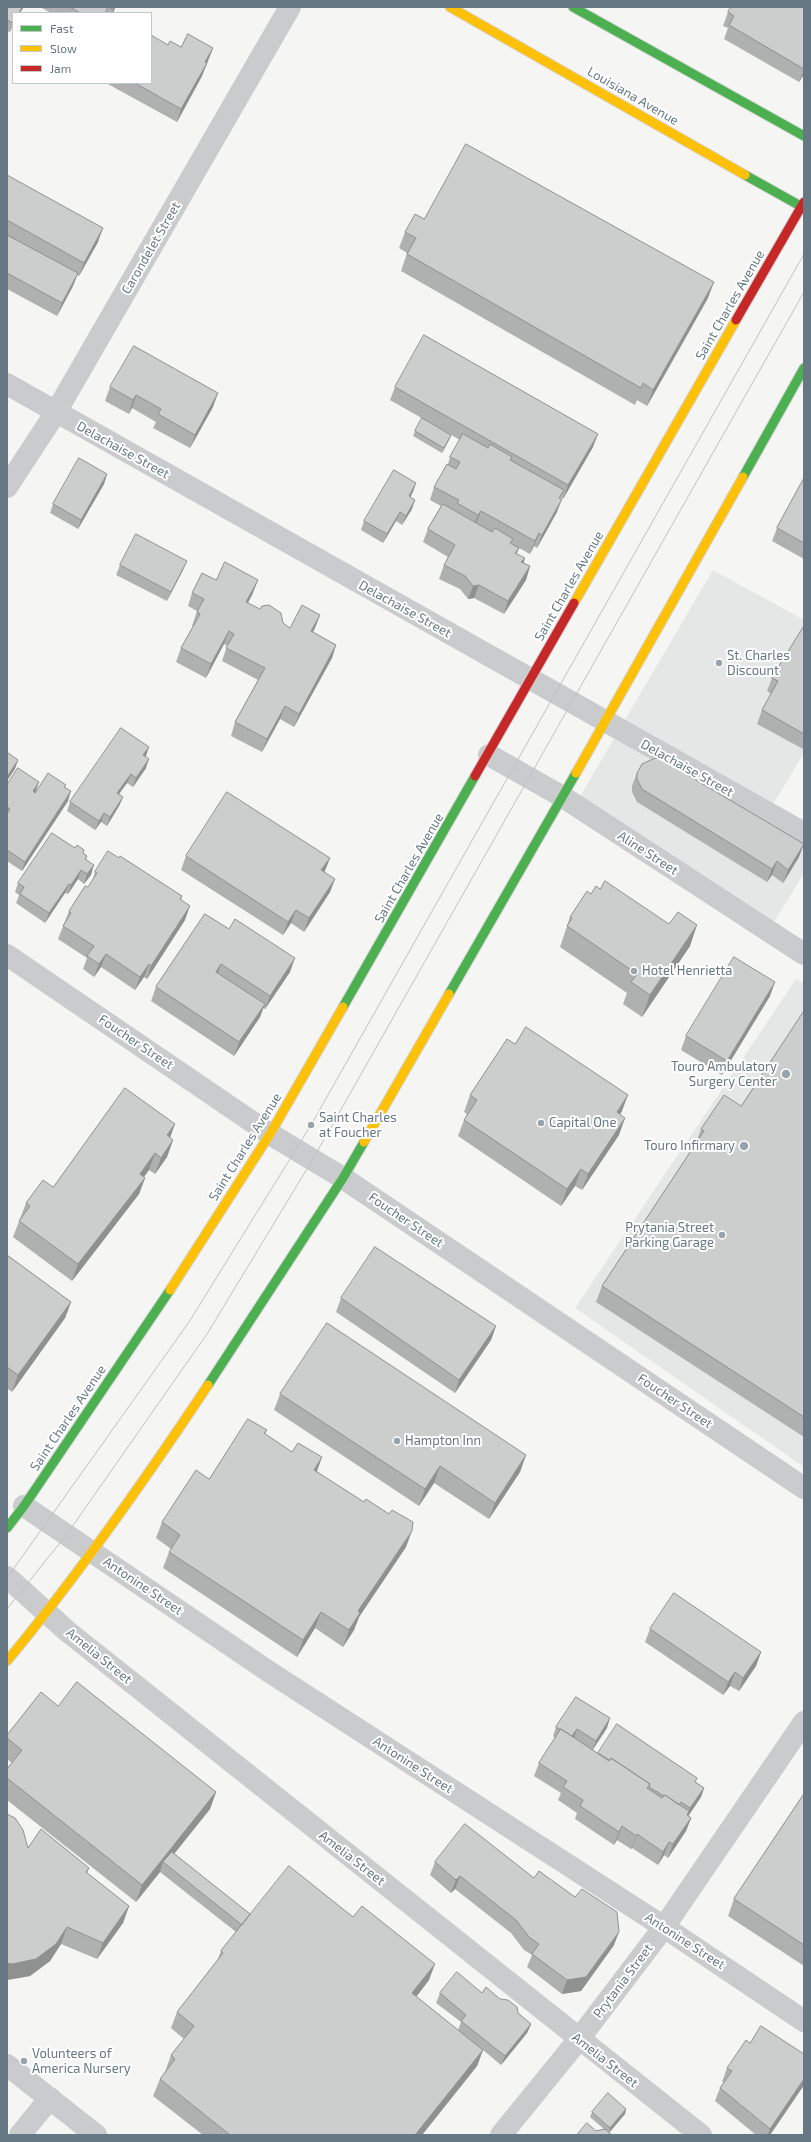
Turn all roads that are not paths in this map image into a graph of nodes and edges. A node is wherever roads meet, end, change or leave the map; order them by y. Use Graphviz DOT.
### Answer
graph roads {
  1 [pos="290,7"];
  2 [pos="450,7"];
  3 [pos="573,7"];
  4 [pos="467,11"];
  5 [pos="804,136"];
  6 [pos="803,206"];
  7 [pos="804,368"];
  8 [pos="7,384"];
  9 [pos="56,412"];
  10 [pos="7,487"];
  11 [pos="530,679"];
  12 [pos="605,722"];
  13 [pos="489,755"];
  14 [pos="563,797"];
  15 [pos="804,833"];
  16 [pos="804,954"];
  17 [pos="7,955"];
  18 [pos="270,1134"];
  19 [pos="344,1178"];
  20 [pos="804,1488"];
  21 [pos="24,1506"];
  22 [pos="7,1528"];
  23 [pos="93,1552"];
  24 [pos="7,1577"];
  25 [pos="46,1614"];
  26 [pos="7,1661"];
  27 [pos="804,1722"];
  28 [pos="664,1927"];
  29 [pos="804,2021"];
  30 [pos="579,2039"];
  31 [pos="7,2065"];
  32 [pos="50,2098"];
  33 [pos="20,2135"];
  34 [pos="96,2135"];
  35 [pos="501,2135"];
  36 [pos="701,2135"];
  1 -- 9 [label="street, Carondelet Street"];
  2 -- 4 [label="main road, Louisiana Avenue"];
  3 -- 5 [label="main road"];
  4 -- 6 [label="main road, Louisiana Avenue"];
  6 -- 11 [label="main road, Saint Charles Avenue"];
  7 -- 12 [label="main road"];
  8 -- 9 [label="street, Delachaise Street"];
  9 -- 10 [label="street, Carondelet Street"];
  9 -- 11 [label="street, Delachaise Street"];
  11 -- 12 [label="street, Delachaise Street"];
  11 -- 13 [label="main road, Saint Charles Avenue"];
  12 -- 14 [label="main road"];
  12 -- 15 [label="street, Delachaise Street"];
  13 -- 14 [label="street, Aline Street"];
  13 -- 18 [label="main road, Saint Charles Avenue"];
  14 -- 16 [label="street, Aline Street"];
  14 -- 19 [label="main road"];
  17 -- 18 [label="street, Foucher Street"];
  18 -- 19 [label="street, Foucher Street"];
  18 -- 21 [label="main road, Saint Charles Avenue"];
  19 -- 20 [label="street, Foucher Street"];
  19 -- 23 [label="main road"];
  21 -- 22 [label="main road, Saint Charles Avenue"];
  21 -- 23 [label="street, Antonine Street"];
  23 -- 25 [label="main road"];
  23 -- 28 [label="street, Antonine Street"];
  24 -- 25 [label="street, Amelia Street"];
  25 -- 26 [label="main road"];
  25 -- 30 [label="street, Amelia Street"];
  27 -- 28 [label="street, Prytania Street"];
  28 -- 29 [label="street, Antonine Street"];
  28 -- 30 [label="street, Prytania Street"];
  30 -- 35 [label="street, Prytania Street"];
  30 -- 36 [label="street, Amelia Street"];
  31 -- 32 [label="street"];
  32 -- 33 [label="street"];
  32 -- 34 [label="street"];
}
